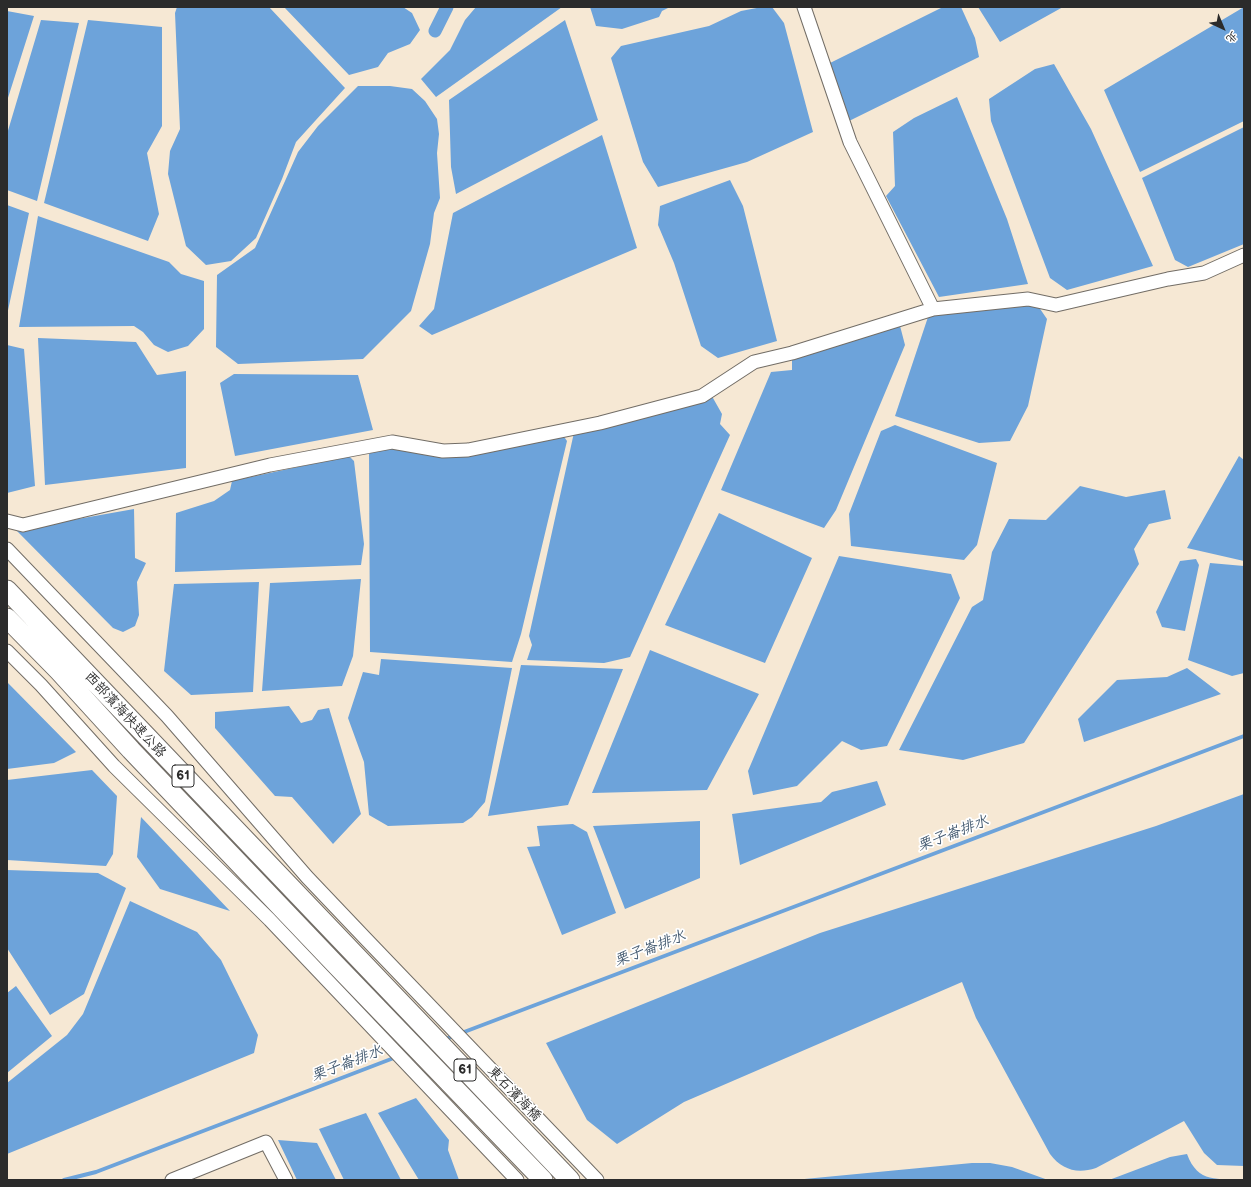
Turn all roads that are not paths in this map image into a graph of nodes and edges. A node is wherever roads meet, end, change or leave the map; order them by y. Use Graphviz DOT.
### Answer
graph roads {
  1 [pos="804,7"];
  2 [pos="1244,255"];
  3 [pos="933,309"];
  4 [pos="7,522"];
  5 [pos="7,549"];
  6 [pos="7,590"];
  7 [pos="7,618"];
  8 [pos="7,651"];
  9 [pos="360,960"];
  10 [pos="326,967"];
  11 [pos="172,1180"];
  12 [pos="286,1180"];
  13 [pos="517,1180"];
  14 [pos="543,1180"];
  15 [pos="570,1180"];
  16 [pos="597,1180"];
  1 -- 3 [label="street"];
  2 -- 3 [label="street"];
  3 -- 4 [label="street"];
  5 -- 16 [label="street, 東石濱海橋"];
  6 -- 9 [label="highway, 西部濱海快速公路 / 61"];
  7 -- 10 [label="highway, 西部濱海快速公路 / 61"];
  8 -- 10 [label="street"];
  9 -- 15 [label="highway, 東石濱海橋 / 61"];
  10 -- 13 [label="street"];
  10 -- 14 [label="highway, 61"];
  11 -- 12 [label="street"];
}
